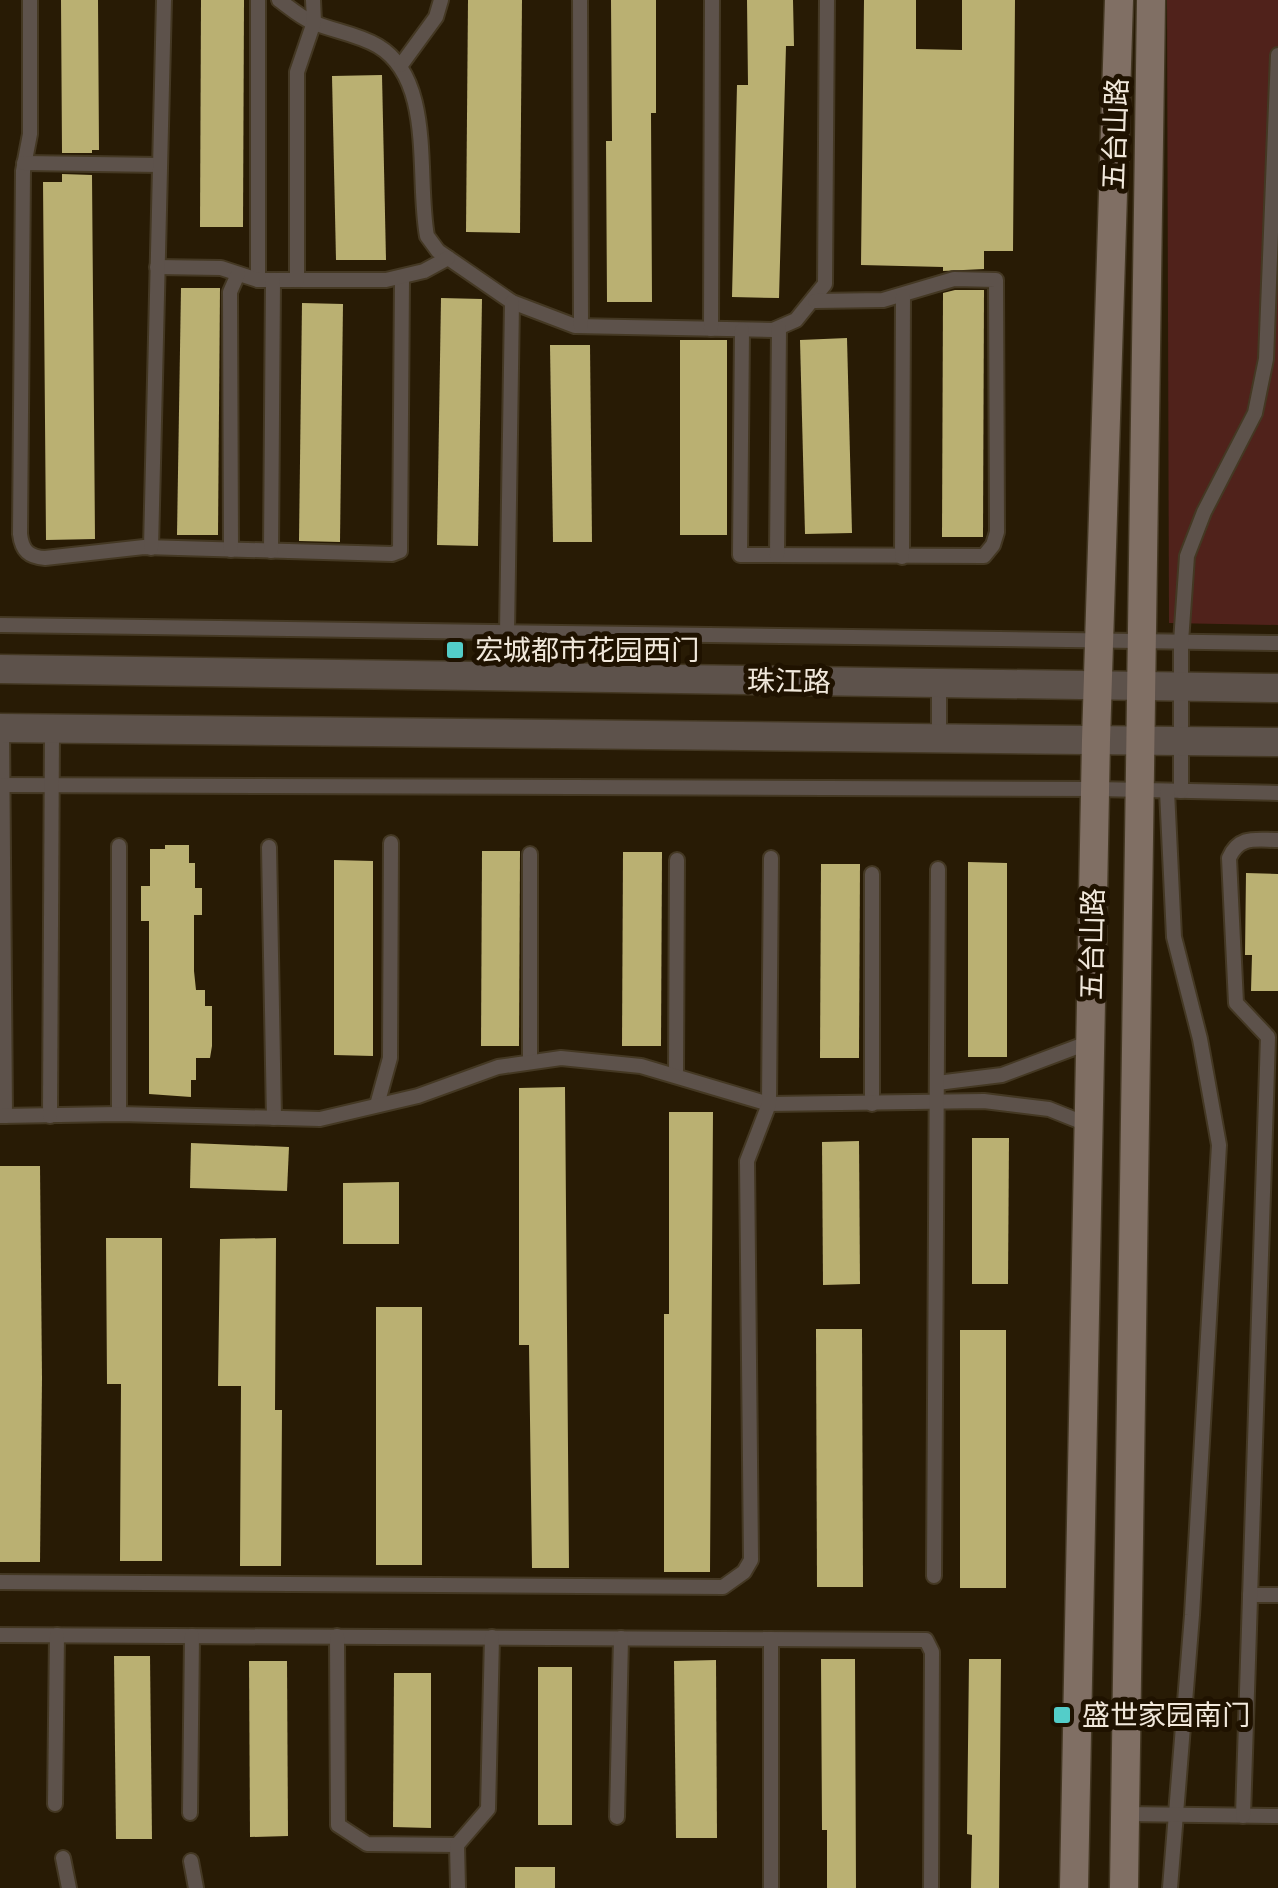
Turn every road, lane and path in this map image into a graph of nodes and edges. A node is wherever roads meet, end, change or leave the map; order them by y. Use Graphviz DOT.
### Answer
graph roads {
  1 [pos="30,0"];
  2 [pos="164,0"];
  3 [pos="258,0"];
  4 [pos="279,0"];
  5 [pos="314,0"];
  6 [pos="441,0"];
  7 [pos="580,0"];
  8 [pos="712,0"];
  9 [pos="827,0"];
  10 [pos="1119,0"];
  11 [pos="1152,0"];
  12 [pos="314,22"];
  13 [pos="1278,56"];
  14 [pos="401,66"];
  15 [pos="24,163"];
  16 [pos="160,165"];
  17 [pos="448,258"];
  18 [pos="158,266"];
  19 [pos="238,274"];
  20 [pos="402,279"];
  21 [pos="266,280"];
  22 [pos="297,280"];
  23 [pos="903,296"];
  24 [pos="815,301"];
  25 [pos="512,302"];
  26 [pos="580,326"];
  27 [pos="779,328"];
  28 [pos="711,329"];
  29 [pos="742,330"];
  30 [pos="151,548"];
  31 [pos="231,550"];
  32 [pos="271,551"];
  33 [pos="776,555"];
  34 [pos="902,557"];
  35 [pos="0,625"];
  36 [pos="507,632"];
  37 [pos="1099,641"];
  38 [pos="1144,642"];
  39 [pos="1181,642"];
  40 [pos="1278,643"];
  41 [pos="0,669"];
  42 [pos="938,684"];
  43 [pos="1098,686"];
  44 [pos="1144,686"];
  45 [pos="1181,687"];
  46 [pos="1278,688"];
  47 [pos="1,728"];
  48 [pos="52,728"];
  49 [pos="940,738"];
  50 [pos="1096,740"];
  51 [pos="1142,741"];
  52 [pos="1181,741"];
  53 [pos="1278,742"];
  54 [pos="1,785"];
  55 [pos="50,786"];
  56 [pos="1096,789"];
  57 [pos="1163,791"];
  58 [pos="1278,793"];
  59 [pos="1278,840"];
  60 [pos="390,843"];
  61 [pos="119,846"];
  62 [pos="270,847"];
  63 [pos="530,854"];
  64 [pos="770,858"];
  65 [pos="677,860"];
  66 [pos="938,868"];
  67 [pos="872,874"];
  68 [pos="1090,1042"];
  69 [pos="530,1062"];
  70 [pos="676,1076"];
  71 [pos="937,1083"];
  72 [pos="938,1103"];
  73 [pos="769,1104"];
  74 [pos="872,1104"];
  75 [pos="377,1105"];
  76 [pos="120,1114"];
  77 [pos="2,1116"];
  78 [pos="50,1116"];
  79 [pos="274,1118"];
  80 [pos="1089,1126"];
  81 [pos="1270,1188"];
  82 [pos="934,1576"];
  83 [pos="0,1582"];
  84 [pos="1250,1595"];
  85 [pos="1278,1595"];
  86 [pos="0,1634"];
  87 [pos="56,1635"];
  88 [pos="192,1636"];
  89 [pos="337,1636"];
  90 [pos="492,1637"];
  91 [pos="621,1638"];
  92 [pos="770,1639"];
  93 [pos="55,1804"];
  94 [pos="190,1814"];
  95 [pos="1125,1814"];
  96 [pos="1175,1814"];
  97 [pos="1243,1816"];
  98 [pos="1278,1816"];
  99 [pos="617,1817"];
  100 [pos="457,1845"];
  101 [pos="63,1858"];
  102 [pos="191,1861"];
  103 [pos="68,1888"];
  104 [pos="196,1888"];
  105 [pos="458,1888"];
  106 [pos="771,1888"];
  107 [pos="930,1888"];
  108 [pos="1074,1888"];
  109 [pos="1124,1888"];
  110 [pos="1170,1888"];
  1 -- 15 [label="lane"];
  2 -- 16 [label="lane"];
  3 -- 21 [label="lane"];
  4 -- 12 [label="lane"];
  5 -- 12 [label="lane"];
  6 -- 14 [label="lane"];
  7 -- 26 [label="lane"];
  8 -- 28 [label="lane"];
  9 -- 24 [label="lane"];
  10 -- 37 [label="main road, 五台山路"];
  11 -- 38 [label="main road, 五台山路"];
  12 -- 14 [label="lane"];
  12 -- 22 [label="lane"];
  13 -- 39 [label="lane"];
  14 -- 17 [label="lane"];
  15 -- 16 [label="lane"];
  15 -- 30 [label="lane"];
  16 -- 18 [label="lane"];
  17 -- 20 [label="lane"];
  17 -- 25 [label="lane"];
  18 -- 19 [label="lane"];
  18 -- 30 [label="lane"];
  19 -- 21 [label="lane"];
  19 -- 31 [label="lane"];
  20 -- 22 [label="lane"];
  20 -- 32 [label="lane"];
  21 -- 22 [label="lane"];
  21 -- 32 [label="lane"];
  23 -- 24 [label="lane"];
  23 -- 34 [label="lane"];
  23 -- 34 [label="lane"];
  24 -- 27 [label="lane"];
  25 -- 26 [label="lane"];
  25 -- 36 [label="lane"];
  26 -- 28 [label="lane"];
  27 -- 29 [label="lane"];
  27 -- 33 [label="lane"];
  28 -- 29 [label="lane"];
  29 -- 33 [label="lane"];
  30 -- 31 [label="lane"];
  31 -- 32 [label="lane"];
  33 -- 34 [label="lane"];
  35 -- 36 [label="lane"];
  36 -- 37 [label="lane"];
  37 -- 38 [label="lane"];
  37 -- 43 [label="main road, 五台山路"];
  38 -- 39 [label="lane"];
  38 -- 44 [label="main road, 五台山路"];
  39 -- 40 [label="lane"];
  39 -- 45 [label="lane"];
  41 -- 42 [label="street, 珠江路"];
  42 -- 43 [label="street, 珠江路"];
  42 -- 49 [label="lane"];
  43 -- 44 [label="street, 珠江路"];
  43 -- 50 [label="main road, 五台山路"];
  44 -- 45 [label="street, 珠江路"];
  44 -- 51 [label="main road, 五台山路"];
  45 -- 46 [label="street, 珠江路"];
  45 -- 52 [label="lane"];
  47 -- 48 [label="street, 珠江路"];
  47 -- 54 [label="lane"];
  48 -- 49 [label="street, 珠江路"];
  48 -- 55 [label="lane"];
  49 -- 50 [label="street, 珠江路"];
  50 -- 51 [label="street, 珠江路"];
  50 -- 56 [label="main road, 五台山路"];
  51 -- 52 [label="street, 珠江路"];
  51 -- 57 [label="main road, 五台山路"];
  52 -- 53 [label="street, 珠江路"];
  52 -- 57 [label="lane"];
  54 -- 55 [label="lane"];
  54 -- 77 [label="lane"];
  55 -- 56 [label="lane"];
  55 -- 78 [label="lane"];
  56 -- 57 [label="lane"];
  56 -- 68 [label="main road, 五台山路"];
  57 -- 58 [label="lane"];
  57 -- 95 [label="main road, 五台山路"];
  57 -- 96 [label="lane"];
  59 -- 81 [label="lane"];
  60 -- 75 [label="lane"];
  61 -- 76 [label="lane"];
  62 -- 79 [label="lane"];
  63 -- 69 [label="lane"];
  64 -- 73 [label="lane"];
  65 -- 70 [label="lane"];
  66 -- 71 [label="lane"];
  67 -- 74 [label="lane"];
  68 -- 71 [label="lane"];
  68 -- 80 [label="main road, 五台山路"];
  69 -- 70 [label="lane"];
  69 -- 75 [label="lane"];
  70 -- 73 [label="lane"];
  71 -- 72 [label="lane"];
  72 -- 74 [label="lane"];
  72 -- 80 [label="lane"];
  72 -- 82 [label="lane"];
  73 -- 74 [label="lane"];
  73 -- 83 [label="lane"];
  75 -- 79 [label="lane"];
  76 -- 78 [label="lane"];
  76 -- 79 [label="lane"];
  77 -- 78 [label="lane"];
  80 -- 108 [label="main road, 五台山路"];
  81 -- 84 [label="lane"];
  84 -- 85 [label="lane"];
  84 -- 97 [label="lane"];
  86 -- 87 [label="lane"];
  87 -- 88 [label="lane"];
  87 -- 93 [label="lane"];
  88 -- 89 [label="lane"];
  88 -- 94 [label="lane"];
  89 -- 90 [label="lane"];
  89 -- 100 [label="lane"];
  90 -- 91 [label="lane"];
  90 -- 100 [label="lane"];
  91 -- 92 [label="lane"];
  91 -- 99 [label="lane"];
  92 -- 106 [label="lane"];
  92 -- 107 [label="lane"];
  95 -- 96 [label="lane"];
  95 -- 109 [label="main road, 五台山路"];
  96 -- 97 [label="lane"];
  96 -- 110 [label="lane"];
  97 -- 98 [label="lane"];
  100 -- 105 [label="lane"];
  101 -- 103 [label="lane"];
  102 -- 104 [label="lane"];
}
